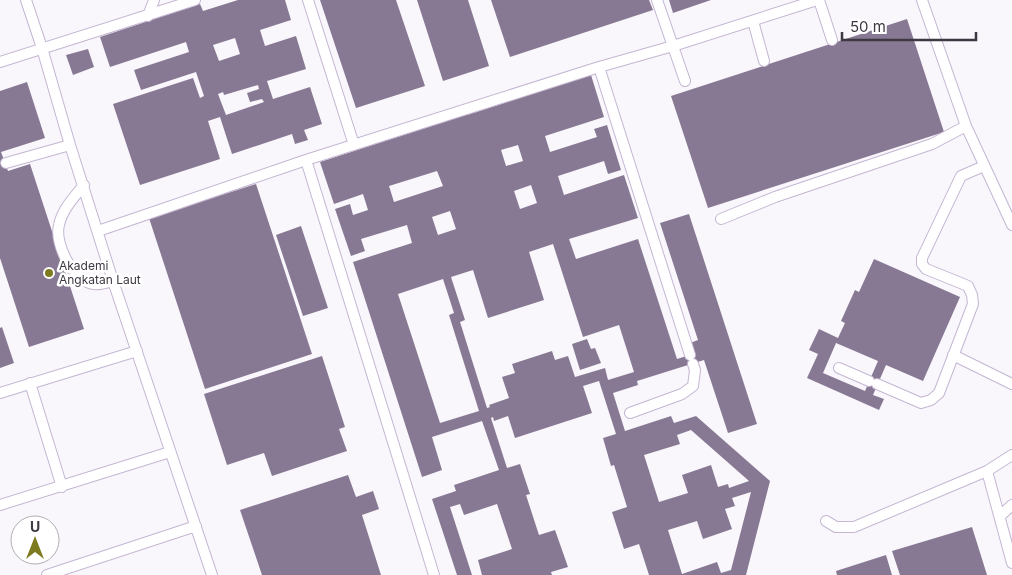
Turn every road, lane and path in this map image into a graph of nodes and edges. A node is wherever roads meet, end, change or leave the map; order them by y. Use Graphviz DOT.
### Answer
graph roads {
  1 [pos="26,0"];
  2 [pos="154,0"];
  3 [pos="195,0"];
  4 [pos="308,0"];
  5 [pos="656,0"];
  6 [pos="818,0"];
  7 [pos="922,0"];
  8 [pos="148,16"];
  9 [pos="753,21"];
  10 [pos="832,40"];
  11 [pos="673,46"];
  12 [pos="42,48"];
  13 [pos="764,61"];
  14 [pos="0,62"];
  15 [pos="599,67"];
  16 [pos="685,81"];
  17 [pos="966,126"];
  18 [pos="70,145"];
  19 [pos="354,145"];
  20 [pos="306,160"];
  21 [pos="6,163"];
  22 [pos="984,166"];
  23 [pos="84,185"];
  24 [pos="721,219"];
  25 [pos="1012,225"];
  26 [pos="98,230"];
  27 [pos="113,281"];
  28 [pos="137,351"];
  29 [pos="953,355"];
  30 [pos="839,368"];
  31 [pos="30,383"];
  32 [pos="1012,384"];
  33 [pos="0,393"];
  34 [pos="630,413"];
  35 [pos="170,452"];
  36 [pos="1012,455"];
  37 [pos="987,471"];
  38 [pos="62,487"];
  39 [pos="1012,505"];
  40 [pos="0,506"];
  41 [pos="1000,516"];
  42 [pos="826,521"];
  43 [pos="196,526"];
  44 [pos="1012,563"];
  45 [pos="47,575"];
  46 [pos="212,575"];
  47 [pos="434,575"];
  1 -- 12 [label="lane"];
  2 -- 8 [label="lane"];
  3 -- 8 [label="lane"];
  4 -- 19 [label="lane"];
  5 -- 11 [label="lane"];
  6 -- 9 [label="lane"];
  6 -- 10 [label="lane"];
  7 -- 17 [label="lane"];
  8 -- 12 [label="lane"];
  9 -- 11 [label="lane"];
  9 -- 13 [label="lane"];
  11 -- 15 [label="lane"];
  11 -- 16 [label="lane"];
  12 -- 14 [label="lane"];
  12 -- 18 [label="lane"];
  15 -- 19 [label="lane"];
  15 -- 34 [label="lane"];
  17 -- 22 [label="lane"];
  17 -- 24 [label="lane"];
  18 -- 21 [label="lane"];
  18 -- 23 [label="lane"];
  19 -- 20 [label="lane"];
  20 -- 26 [label="lane"];
  20 -- 47 [label="lane"];
  22 -- 25 [label="lane"];
  22 -- 29 [label="lane"];
  23 -- 26 [label="lane"];
  23 -- 27 [label="lane"];
  26 -- 27 [label="lane"];
  27 -- 28 [label="lane"];
  28 -- 31 [label="lane"];
  28 -- 35 [label="lane"];
  29 -- 30 [label="lane"];
  29 -- 32 [label="lane"];
  31 -- 33 [label="lane"];
  31 -- 38 [label="lane"];
  35 -- 38 [label="lane"];
  35 -- 43 [label="lane"];
  36 -- 37 [label="lane"];
  37 -- 41 [label="lane"];
  37 -- 42 [label="lane"];
  38 -- 40 [label="lane"];
  39 -- 41 [label="lane"];
  41 -- 44 [label="lane"];
  43 -- 45 [label="lane"];
  43 -- 46 [label="lane"];
}
